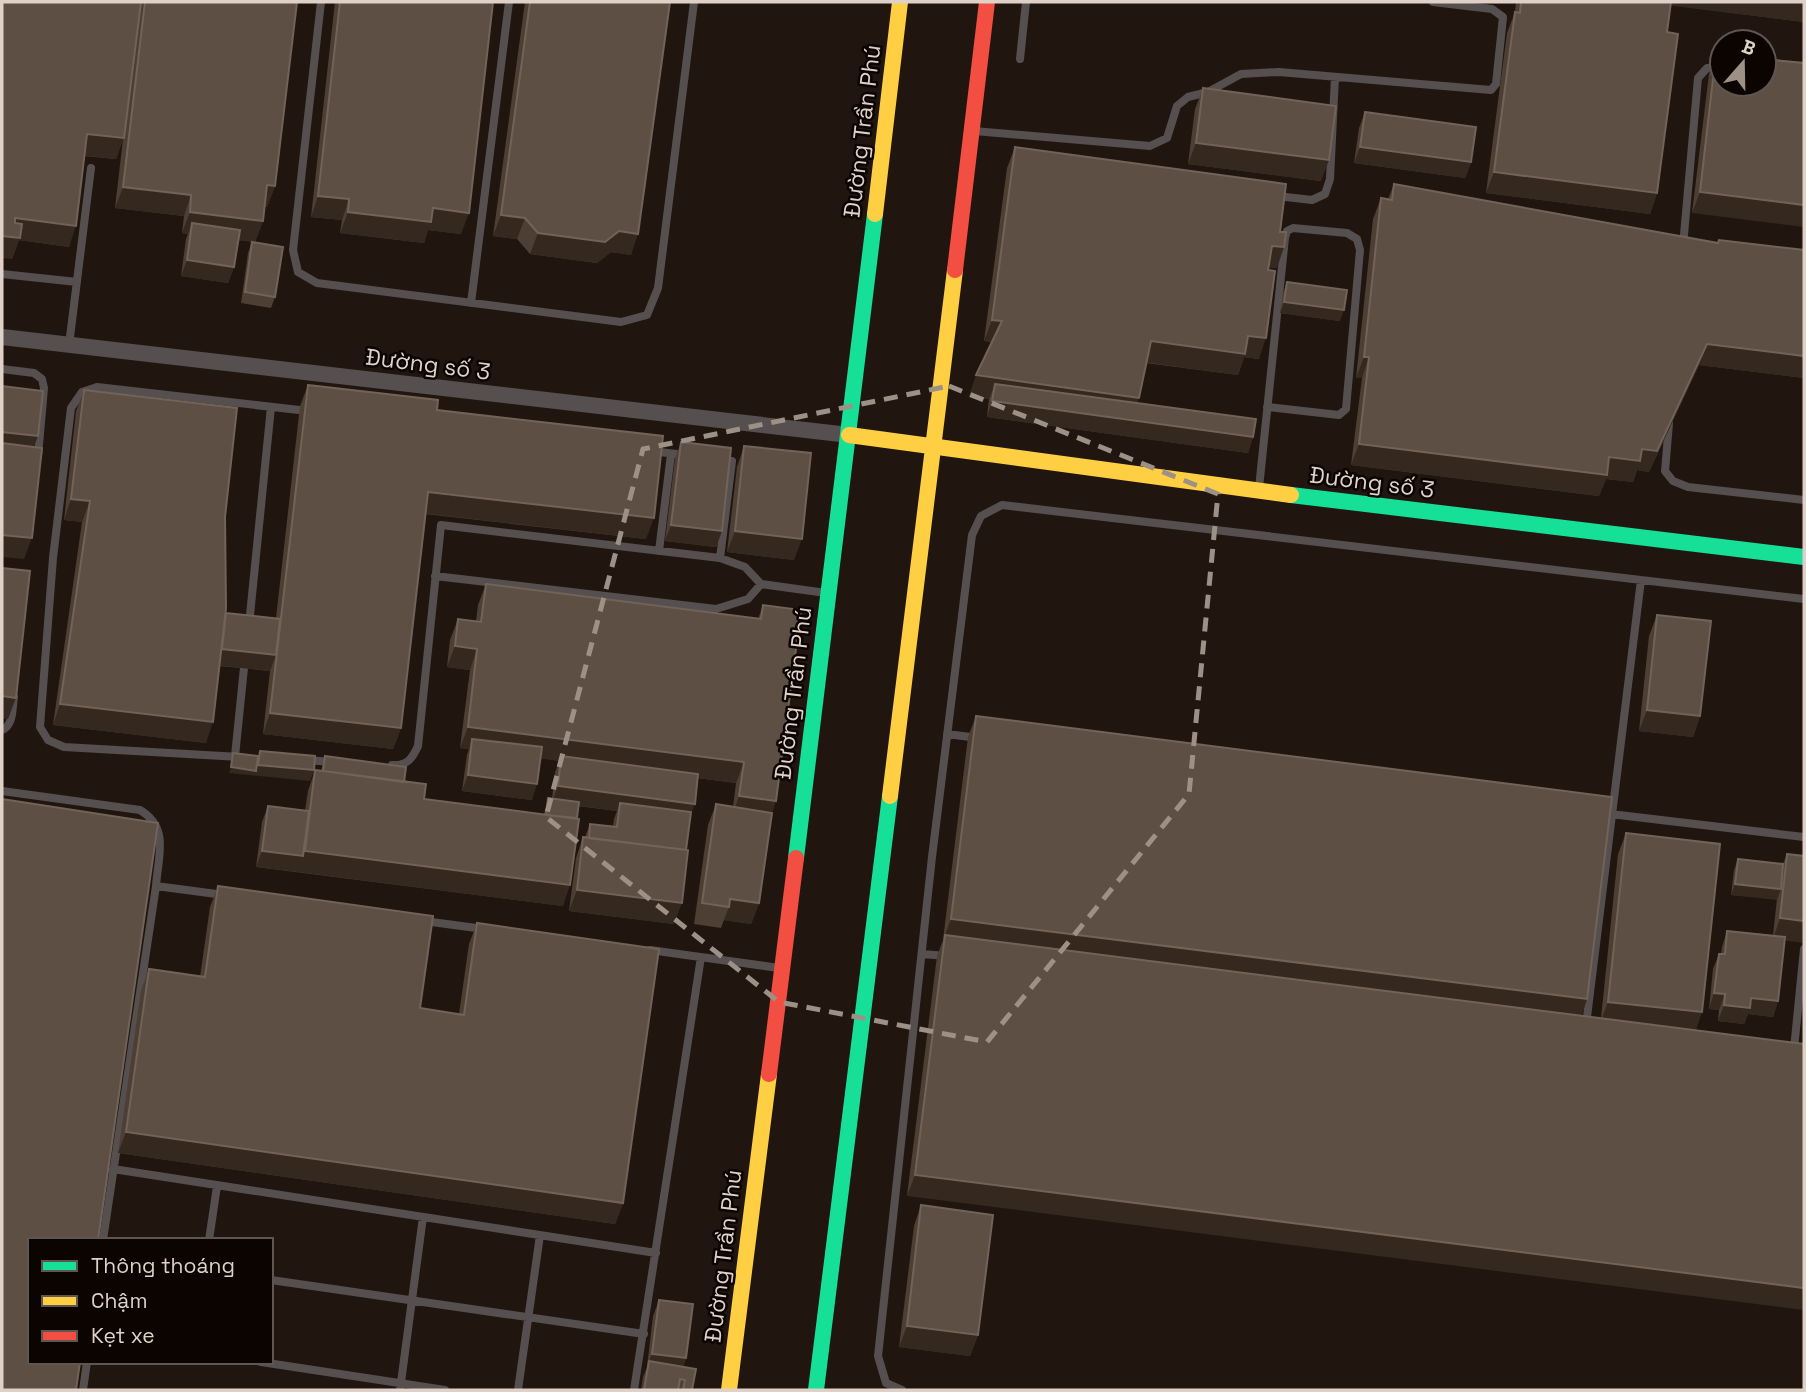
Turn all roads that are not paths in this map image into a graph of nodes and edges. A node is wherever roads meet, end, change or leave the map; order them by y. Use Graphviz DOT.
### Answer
graph roads {
  1 [pos="321,2"];
  2 [pos="509,2"];
  3 [pos="694,2"];
  4 [pos="900,2"];
  5 [pos="987,2"];
  6 [pos="1026,2"];
  7 [pos="1433,2"];
  8 [pos="1020,59"];
  9 [pos="1708,68"];
  10 [pos="1335,77"];
  11 [pos="972,130"];
  12 [pos="91,168"];
  13 [pos="1271,195"];
  14 [pos="1683,243"];
  15 [pos="1697,244"];
  16 [pos="1682,256"];
  17 [pos="2,274"];
  18 [pos="77,282"];
  19 [pos="471,303"];
  20 [pos="2,337"];
  21 [pos="69,345"];
  22 [pos="2,369"];
  23 [pos="271,407"];
  24 [pos="1267,407"];
  25 [pos="313,412"];
  26 [pos="1670,417"];
  27 [pos="849,435"];
  28 [pos="934,446"];
  29 [pos="644,450"];
  30 [pos="671,454"];
  31 [pos="696,457"];
  32 [pos="720,460"];
  33 [pos="37,463"];
  34 [pos="1259,491"];
  35 [pos="1804,500"];
  36 [pos="659,551"];
  37 [pos="1804,557"];
  38 [pos="720,558"];
  39 [pos="435,576"];
  40 [pos="1642,580"];
  41 [pos="761,584"];
  42 [pos="829,594"];
  43 [pos="1804,600"];
  44 [pos="248,635"];
  45 [pos="246,649"];
  46 [pos="15,684"];
  47 [pos="2,730"];
  48 [pos="947,734"];
  49 [pos="989,739"];
  50 [pos="235,756"];
  51 [pos="249,757"];
  52 [pos="290,760"];
  53 [pos="346,763"];
  54 [pos="387,765"];
  55 [pos="2,791"];
  56 [pos="1586,811"];
  57 [pos="1613,814"];
  58 [pos="1804,837"];
  59 [pos="156,886"];
  60 [pos="237,897"];
  61 [pos="415,920"];
  62 [pos="497,930"];
  63 [pos="1804,949"];
  64 [pos="647,950"];
  65 [pos="922,954"];
  66 [pos="701,957"];
  67 [pos="963,958"];
  68 [pos="782,968"];
  69 [pos="1572,1024"];
  70 [pos="1586,1026"];
  71 [pos="1600,1027"];
  72 [pos="1780,1047"];
  73 [pos="1794,1049"];
  74 [pos="1804,1050"];
  75 [pos="113,1169"];
  76 [pos="217,1186"];
  77 [pos="423,1217"];
  78 [pos="540,1235"];
  79 [pos="103,1238"];
  80 [pos="209,1238"];
  81 [pos="656,1253"];
  82 [pos="273,1280"];
  83 [pos="412,1300"];
  84 [pos="528,1317"];
  85 [pos="644,1334"];
  86 [pos="86,1364"];
  87 [pos="272,1364"];
  88 [pos="400,1387"];
  89 [pos="83,1390"];
  90 [pos="445,1390"];
  91 [pos="518,1390"];
  92 [pos="634,1390"];
  93 [pos="729,1390"];
  94 [pos="816,1390"];
  95 [pos="902,1390"];
  1 -- 19 [label="lane"];
  2 -- 19 [label="lane"];
  3 -- 19 [label="lane"];
  4 -- 27 [label="main road, Đường Trần Phú"];
  5 -- 11 [label="main road"];
  6 -- 8 [label="lane"];
  7 -- 10 [label="lane"];
  9 -- 14 [label="lane"];
  10 -- 11 [label="lane"];
  10 -- 13 [label="lane"];
  11 -- 28 [label="main road"];
  12 -- 18 [label="lane"];
  14 -- 15 [label="lane"];
  14 -- 16 [label="lane"];
  17 -- 18 [label="lane"];
  18 -- 21 [label="lane"];
  20 -- 21 [label="street, Đường số 3"];
  21 -- 27 [label="street, Đường số 3"];
  22 -- 33 [label="lane"];
  23 -- 25 [label="lane"];
  23 -- 44 [label="lane"];
  23 -- 50 [label="lane"];
  24 -- 24 [label="lane"];
  24 -- 34 [label="lane"];
  26 -- 35 [label="lane"];
  27 -- 28 [label="main road, Đường số 3"];
  27 -- 42 [label="main road, Đường Trần Phú"];
  28 -- 34 [label="main road, Đường số 3"];
  28 -- 94 [label="main road"];
  29 -- 30 [label="lane"];
  30 -- 31 [label="lane"];
  30 -- 36 [label="lane"];
  32 -- 38 [label="lane"];
  34 -- 37 [label="main road, Đường số 3"];
  36 -- 38 [label="lane"];
  36 -- 39 [label="lane"];
  38 -- 41 [label="lane"];
  39 -- 41 [label="lane"];
  39 -- 54 [label="lane"];
  40 -- 43 [label="lane"];
  40 -- 48 [label="lane"];
  40 -- 57 [label="lane"];
  41 -- 42 [label="lane"];
  42 -- 68 [label="main road, Đường Trần Phú"];
  45 -- 50 [label="lane"];
  46 -- 47 [label="lane"];
  48 -- 49 [label="lane"];
  48 -- 65 [label="lane"];
  50 -- 51 [label="lane"];
  52 -- 53 [label="lane"];
  55 -- 59 [label="lane"];
  56 -- 57 [label="lane"];
  57 -- 58 [label="lane"];
  57 -- 70 [label="lane"];
  59 -- 60 [label="lane"];
  59 -- 75 [label="lane"];
  61 -- 62 [label="lane"];
  63 -- 73 [label="lane"];
  64 -- 66 [label="lane"];
  65 -- 67 [label="lane"];
  65 -- 95 [label="lane"];
  66 -- 68 [label="lane"];
  66 -- 81 [label="lane"];
  68 -- 93 [label="main road, Đường Trần Phú"];
  69 -- 70 [label="lane"];
  70 -- 71 [label="lane"];
  72 -- 73 [label="lane"];
  73 -- 74 [label="lane"];
  75 -- 76 [label="lane"];
  75 -- 79 [label="lane"];
  76 -- 77 [label="lane"];
  76 -- 80 [label="lane"];
  77 -- 78 [label="lane"];
  77 -- 83 [label="lane"];
  78 -- 81 [label="lane"];
  78 -- 84 [label="lane"];
  81 -- 85 [label="lane"];
  82 -- 83 [label="lane"];
  83 -- 84 [label="lane"];
  83 -- 88 [label="lane"];
  84 -- 85 [label="lane"];
  84 -- 91 [label="lane"];
  85 -- 92 [label="lane"];
  86 -- 89 [label="lane"];
  87 -- 88 [label="lane"];
  88 -- 90 [label="lane"];
}
